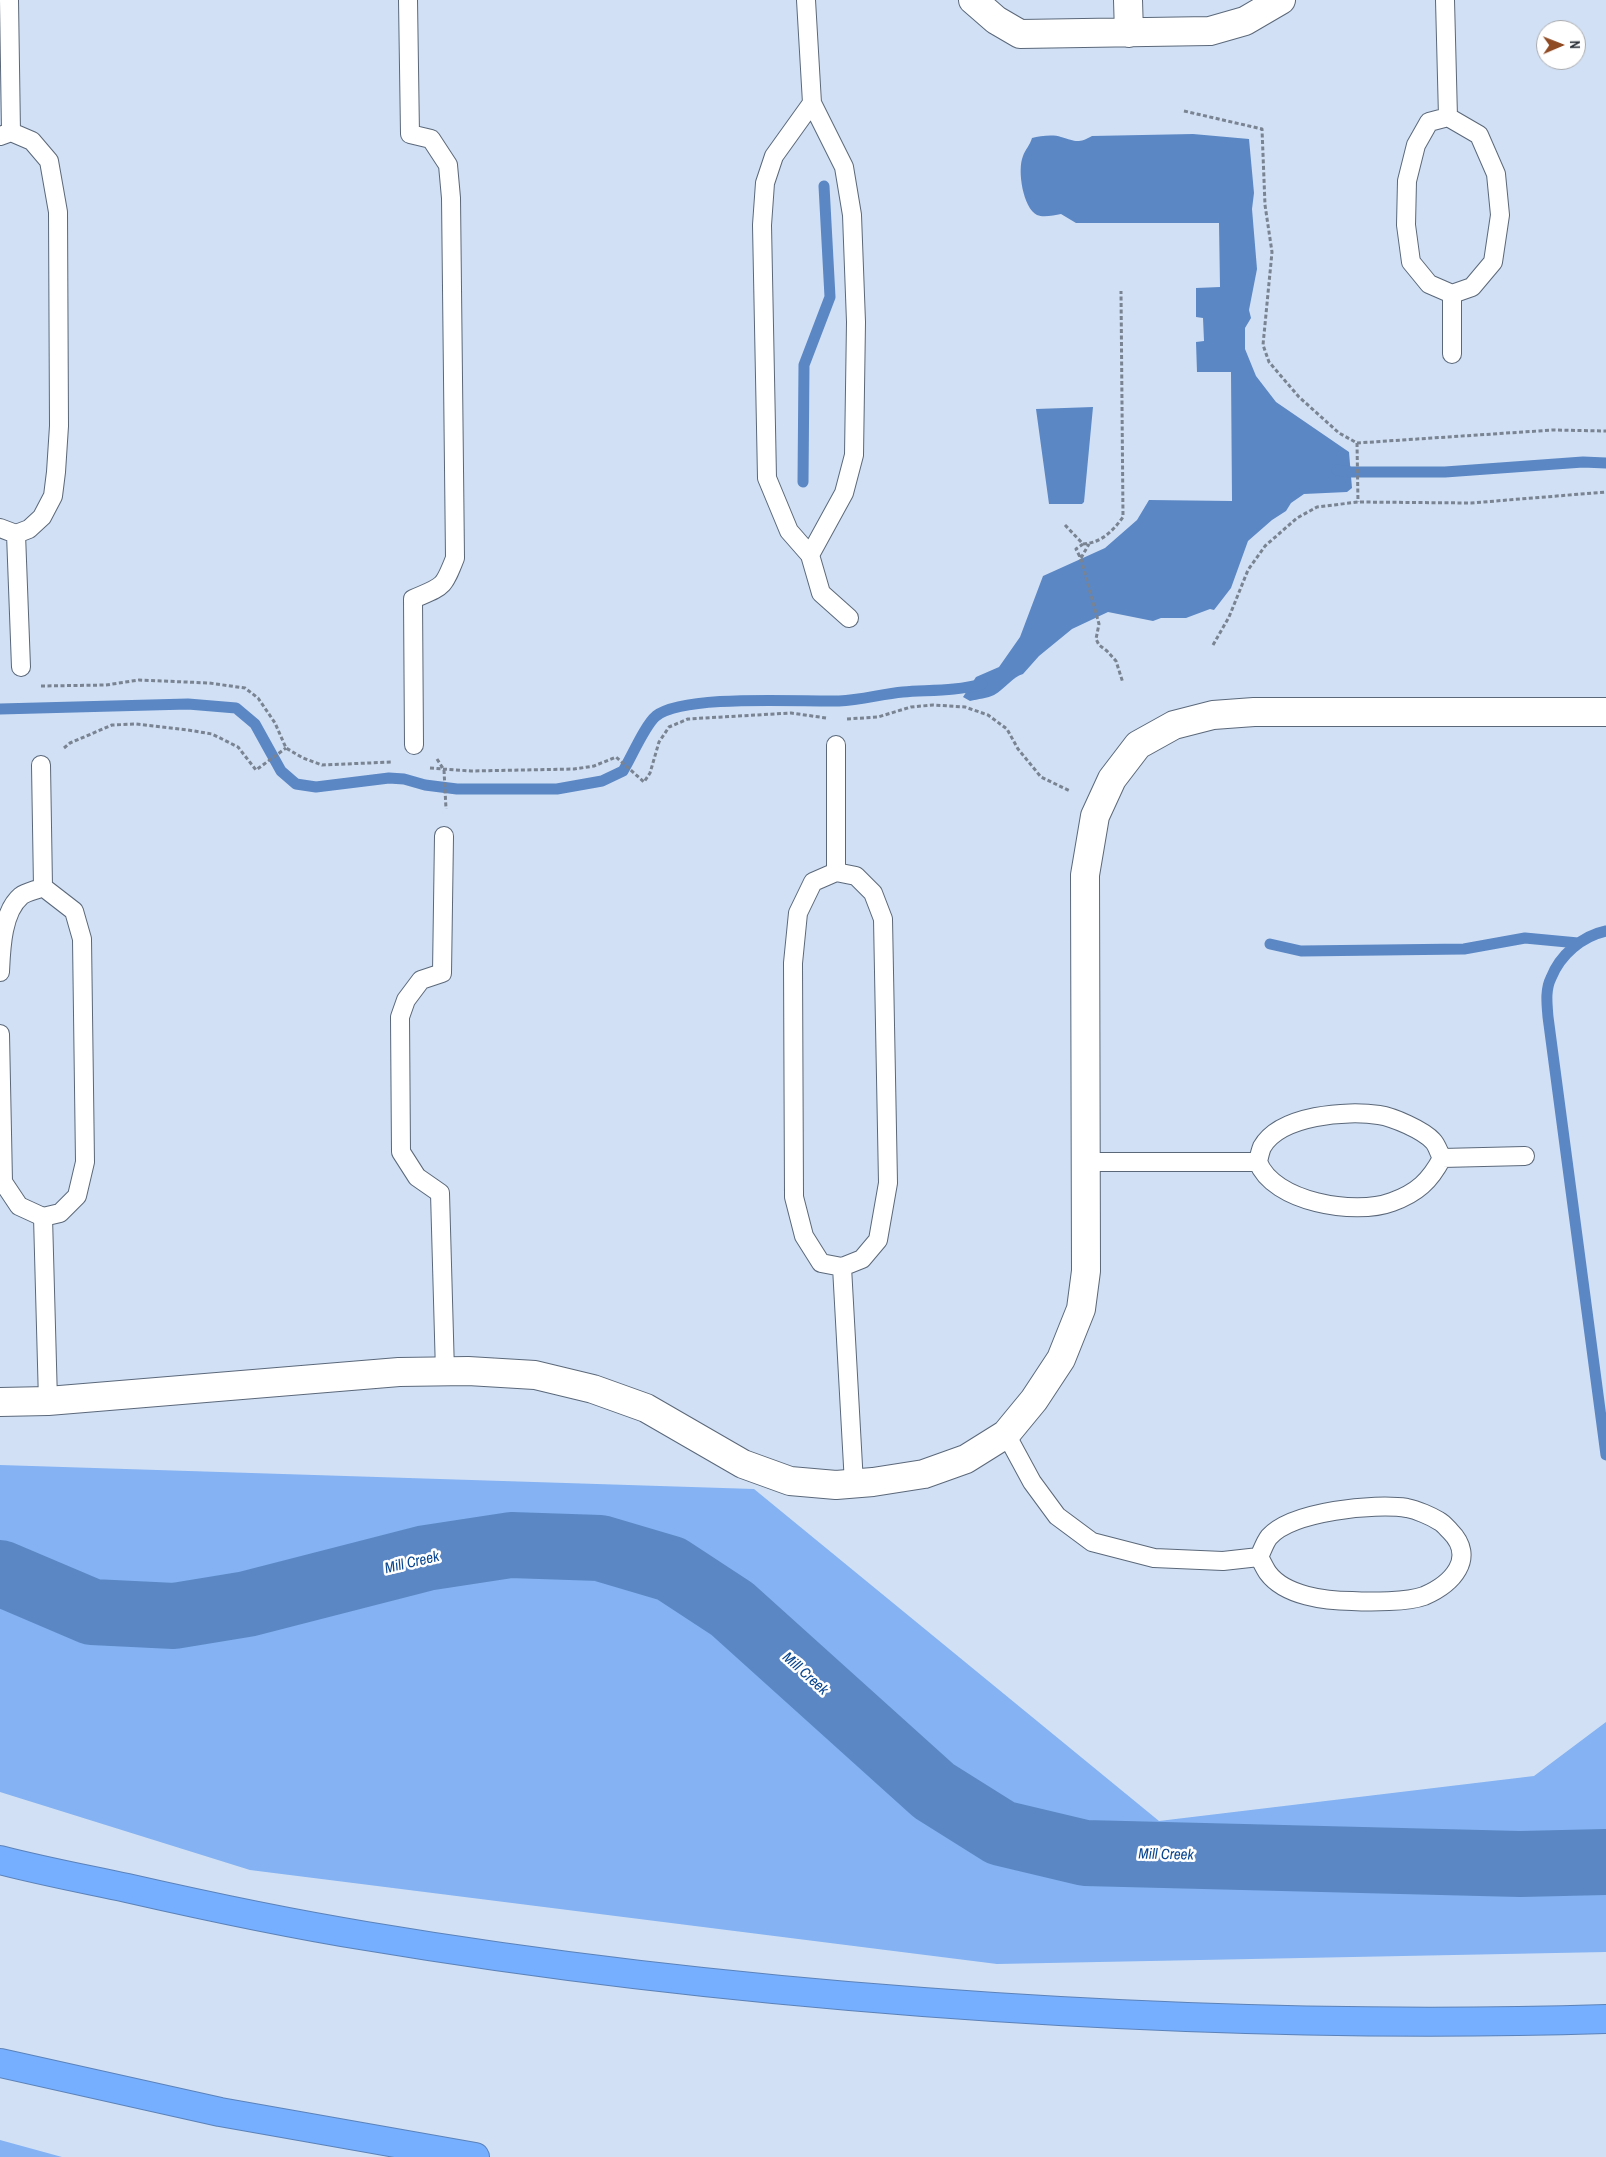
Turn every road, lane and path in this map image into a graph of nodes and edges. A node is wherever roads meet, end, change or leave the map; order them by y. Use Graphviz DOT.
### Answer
graph roads {
  1 [pos="10,0"];
  2 [pos="408,0"];
  3 [pos="806,0"];
  4 [pos="973,0"];
  5 [pos="1128,0"];
  6 [pos="1281,0"];
  7 [pos="1444,0"];
  8 [pos="1129,33"];
  9 [pos="812,103"];
  10 [pos="1184,111"];
  11 [pos="1448,117"];
  12 [pos="6,134"];
  13 [pos="1120,291"];
  14 [pos="1452,294"];
  15 [pos="1452,354"];
  16 [pos="1606,430"];
  17 [pos="1357,443"];
  18 [pos="1606,492"];
  19 [pos="1358,502"];
  20 [pos="1065,525"];
  21 [pos="0,528"];
  22 [pos="16,534"];
  23 [pos="1083,544"];
  24 [pos="1090,544"];
  25 [pos="810,555"];
  26 [pos="1081,559"];
  27 [pos="849,618"];
  28 [pos="1212,645"];
  29 [pos="21,667"];
  30 [pos="1123,682"];
  31 [pos="34,687"];
  32 [pos="1606,712"];
  33 [pos="829,718"];
  34 [pos="838,718"];
  35 [pos="414,745"];
  36 [pos="836,745"];
  37 [pos="286,748"];
  38 [pos="397,762"];
  39 [pos="42,766"];
  40 [pos="427,768"];
  41 [pos="444,770"];
  42 [pos="445,805"];
  43 [pos="1099,805"];
  44 [pos="444,836"];
  45 [pos="836,872"];
  46 [pos="43,887"];
  47 [pos="0,972"];
  48 [pos="0,1034"];
  49 [pos="1525,1156"];
  50 [pos="1442,1158"];
  51 [pos="1087,1162"];
  52 [pos="1258,1162"];
  53 [pos="43,1218"];
  54 [pos="842,1267"];
  55 [pos="445,1372"];
  56 [pos="48,1401"];
  57 [pos="0,1402"];
  58 [pos="1006,1434"];
  59 [pos="854,1484"];
  60 [pos="1259,1557"];
  61 [pos="0,1860"];
  62 [pos="1606,2019"];
  63 [pos="0,2062"];
  64 [pos="475,2157"];
  1 -- 12 [label="lane"];
  2 -- 35 [label="lane"];
  3 -- 9 [label="lane"];
  4 -- 8 [label="street"];
  5 -- 8 [label="street"];
  6 -- 8 [label="street"];
  7 -- 11 [label="lane"];
  9 -- 25 [label="lane"];
  9 -- 25 [label="lane"];
  10 -- 17 [label="path"];
  11 -- 14 [label="lane"];
  11 -- 14 [label="lane"];
  12 -- 22 [label="lane"];
  13 -- 24 [label="path"];
  14 -- 15 [label="lane"];
  16 -- 17 [label="path"];
  17 -- 19 [label="path"];
  18 -- 19 [label="path"];
  19 -- 28 [label="path"];
  20 -- 23 [label="path"];
  21 -- 22 [label="lane"];
  22 -- 29 [label="lane"];
  23 -- 24 [label="path"];
  23 -- 26 [label="path"];
  24 -- 26 [label="path"];
  25 -- 27 [label="lane"];
  26 -- 30 [label="path"];
  31 -- 37 [label="path"];
  32 -- 43 [label="street"];
  33 -- 41 [label="path"];
  34 -- 43 [label="path"];
  36 -- 45 [label="lane"];
  37 -- 38 [label="path"];
  37 -- 39 [label="path"];
  39 -- 46 [label="lane"];
  40 -- 41 [label="path"];
  41 -- 42 [label="path"];
  43 -- 51 [label="street"];
  44 -- 55 [label="lane"];
  45 -- 54 [label="lane"];
  45 -- 54 [label="lane"];
  46 -- 47 [label="lane"];
  46 -- 53 [label="lane"];
  48 -- 53 [label="lane"];
  49 -- 50 [label="lane"];
  50 -- 52 [label="lane"];
  50 -- 52 [label="lane"];
  51 -- 52 [label="lane"];
  51 -- 58 [label="street"];
  53 -- 56 [label="lane"];
  54 -- 59 [label="lane"];
  55 -- 56 [label="street"];
  55 -- 59 [label="street"];
  56 -- 57 [label="street"];
  58 -- 59 [label="street"];
  58 -- 60 [label="lane"];
  60 -- 60 [label="lane"];
  61 -- 62 [label="highway"];
  63 -- 64 [label="highway"];
}
